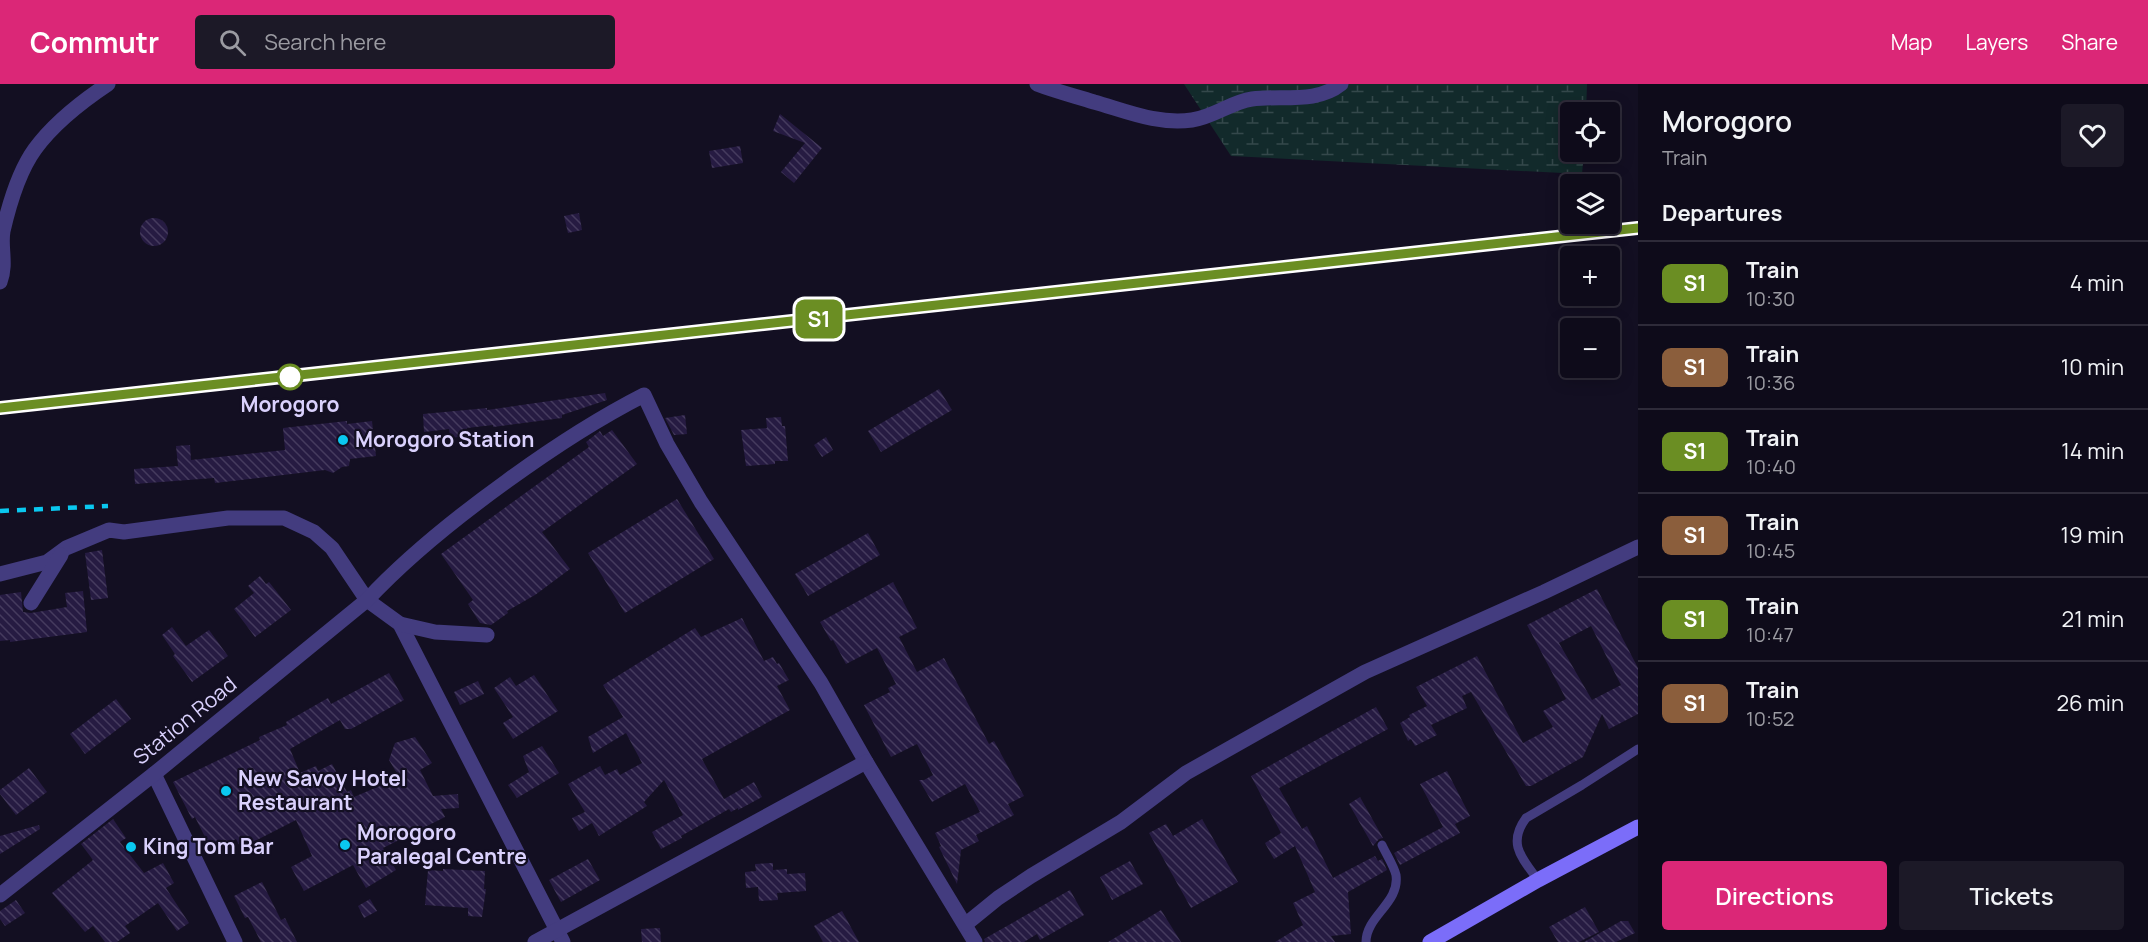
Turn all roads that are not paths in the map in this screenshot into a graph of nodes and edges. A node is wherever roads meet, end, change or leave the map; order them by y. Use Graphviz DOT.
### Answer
graph roads {
  1 [pos="108,84"];
  2 [pos="1037,84"];
  3 [pos="1341,84"];
  4 [pos="0,282"];
  5 [pos="1638,547"];
  6 [pos="66,548"];
  7 [pos="0,574"];
  8 [pos="367,600"];
  9 [pos="31,603"];
  10 [pos="400,624"];
  11 [pos="487,635"];
  12 [pos="1638,749"];
  13 [pos="866,762"];
  14 [pos="154,774"];
  15 [pos="1638,827"];
  16 [pos="1382,845"];
  17 [pos="1538,880"];
  18 [pos="0,895"];
  19 [pos="966,924"];
  20 [pos="560,936"];
  21 [pos="235,942"];
  22 [pos="535,942"];
  23 [pos="975,942"];
  24 [pos="1366,942"];
  25 [pos="1430,942"];
  1 -- 4 [label="street"];
  2 -- 3 [label="street"];
  5 -- 19 [label="street"];
  6 -- 7 [label="street"];
  6 -- 8 [label="street"];
  6 -- 9 [label="street"];
  8 -- 10 [label="street"];
  8 -- 13 [label="street, Station Road"];
  8 -- 14 [label="street, Station Road"];
  10 -- 11 [label="street"];
  10 -- 20 [label="street"];
  12 -- 17 [label="lane"];
  13 -- 19 [label="street"];
  13 -- 20 [label="street"];
  14 -- 18 [label="street, Station Road"];
  14 -- 21 [label="street"];
  15 -- 17 [label="main road"];
  16 -- 24 [label="lane"];
  17 -- 25 [label="main road"];
  19 -- 23 [label="street"];
  20 -- 22 [label="street"];
}
